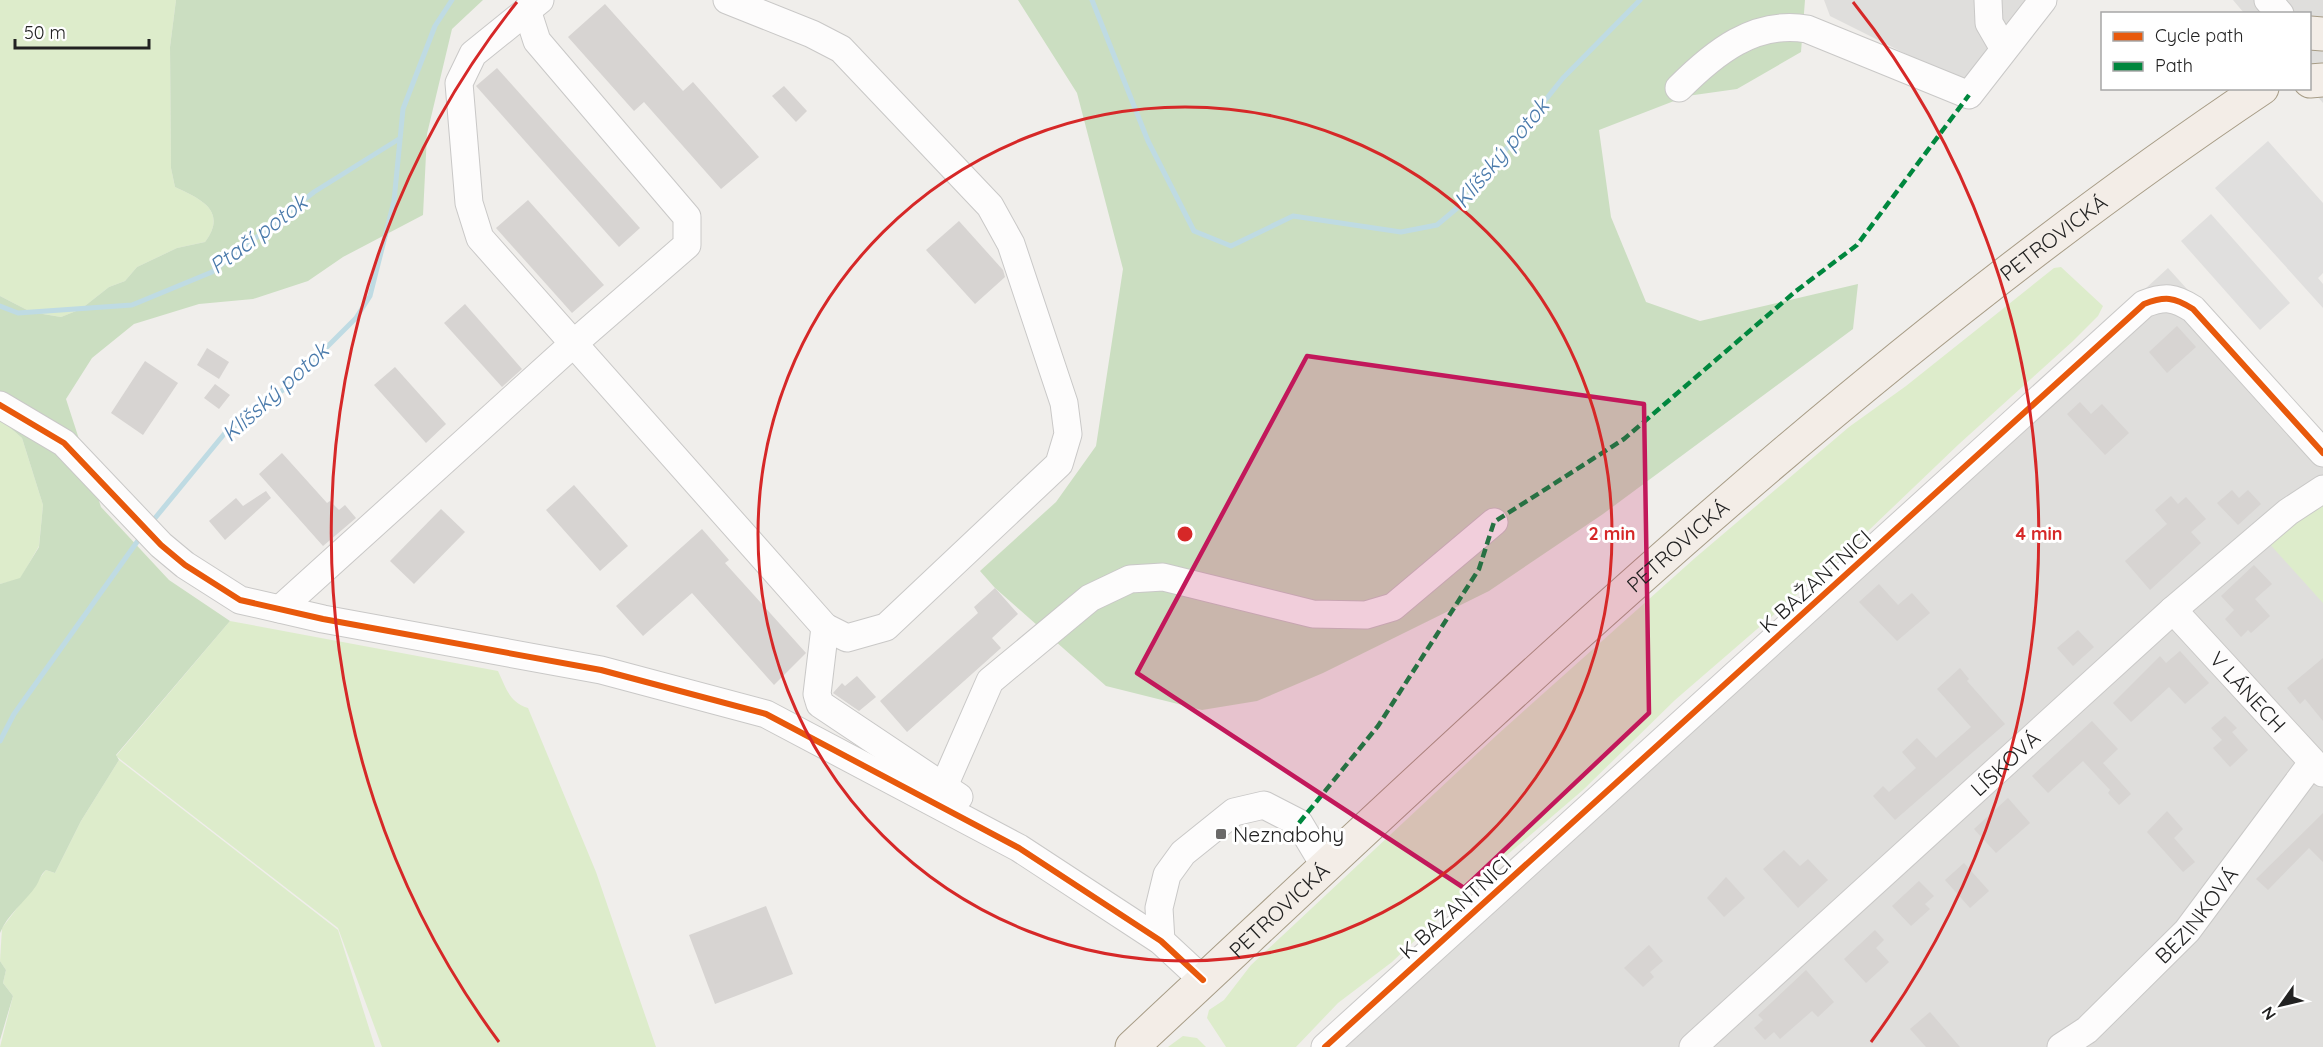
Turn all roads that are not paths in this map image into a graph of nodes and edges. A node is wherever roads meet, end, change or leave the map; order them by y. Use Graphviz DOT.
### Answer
graph roads {
  1 [pos="727,0"];
  2 [pos="1988,0"];
  3 [pos="2043,0"];
  4 [pos="2268,0"];
  5 [pos="533,5"];
  6 [pos="2278,12"];
  7 [pos="2004,50"];
  8 [pos="1679,88"];
  9 [pos="2259,90"];
  10 [pos="573,344"];
  11 [pos="0,405"];
  12 [pos="2323,453"];
  13 [pos="2323,489"];
  14 [pos="1494,522"];
  15 [pos="280,609"];
  16 [pos="2173,610"];
  17 [pos="825,627"];
  18 [pos="2317,768"];
  19 [pos="944,786"];
  20 [pos="1019,848"];
  21 [pos="1326,868"];
  22 [pos="1161,941"];
  23 [pos="1203,980"];
  24 [pos="1132,1047"];
  25 [pos="1325,1047"];
  26 [pos="1693,1047"];
  27 [pos="2061,1047"];
  1 -- 17 [label="street"];
  2 -- 7 [label="street"];
  3 -- 7 [label="street"];
  4 -- 6 [label="street"];
  5 -- 10 [label="street"];
  5 -- 10 [label="street"];
  7 -- 8 [label="street"];
  9 -- 21 [label="main road, PETROVICKÁ"];
  10 -- 15 [label="street"];
  10 -- 17 [label="street"];
  11 -- 15 [label="street"];
  12 -- 25 [label="street, K BAŽANTNICI"];
  13 -- 16 [label="street, LÍSKOVÁ"];
  14 -- 19 [label="street"];
  15 -- 20 [label="street"];
  16 -- 18 [label="street, V LÁNECH"];
  16 -- 26 [label="street, LÍSKOVÁ"];
  17 -- 19 [label="street"];
  18 -- 27 [label="street, BEZINKOVÁ"];
  19 -- 20 [label="street"];
  20 -- 22 [label="street"];
  21 -- 22 [label="street"];
  21 -- 23 [label="main road, PETROVICKÁ"];
  22 -- 23 [label="street"];
  23 -- 24 [label="main road, PETROVICKÁ"];
}
